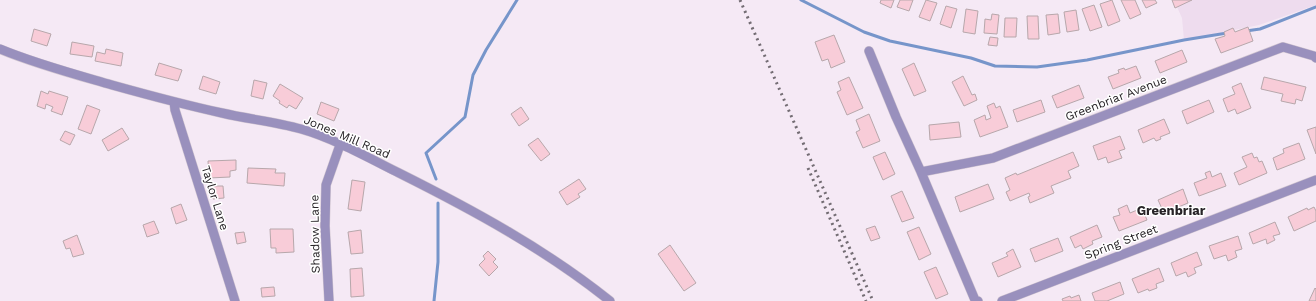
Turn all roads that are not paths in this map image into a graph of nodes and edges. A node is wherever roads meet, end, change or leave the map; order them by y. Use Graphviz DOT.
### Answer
graph roads {
  1 [pos="0,49"];
  2 [pos="869,51"];
  3 [pos="1316,58"];
  4 [pos="174,102"];
  5 [pos="340,145"];
  6 [pos="921,172"];
  7 [pos="1316,180"];
  8 [pos="235,301"];
  9 [pos="330,301"];
  10 [pos="610,301"];
  11 [pos="978,301"];
  12 [pos="1002,301"];
  1 -- 4 [label="street, Jones Mill Road"];
  2 -- 6 [label="street"];
  3 -- 6 [label="street, Greenbriar Avenue"];
  4 -- 5 [label="street, Jones Mill Road"];
  4 -- 8 [label="street, Taylor Lane"];
  5 -- 9 [label="street, Shadow Lane"];
  5 -- 10 [label="street, Jones Mill Road"];
  6 -- 11 [label="street"];
  7 -- 12 [label="street, Spring Street"];
}
